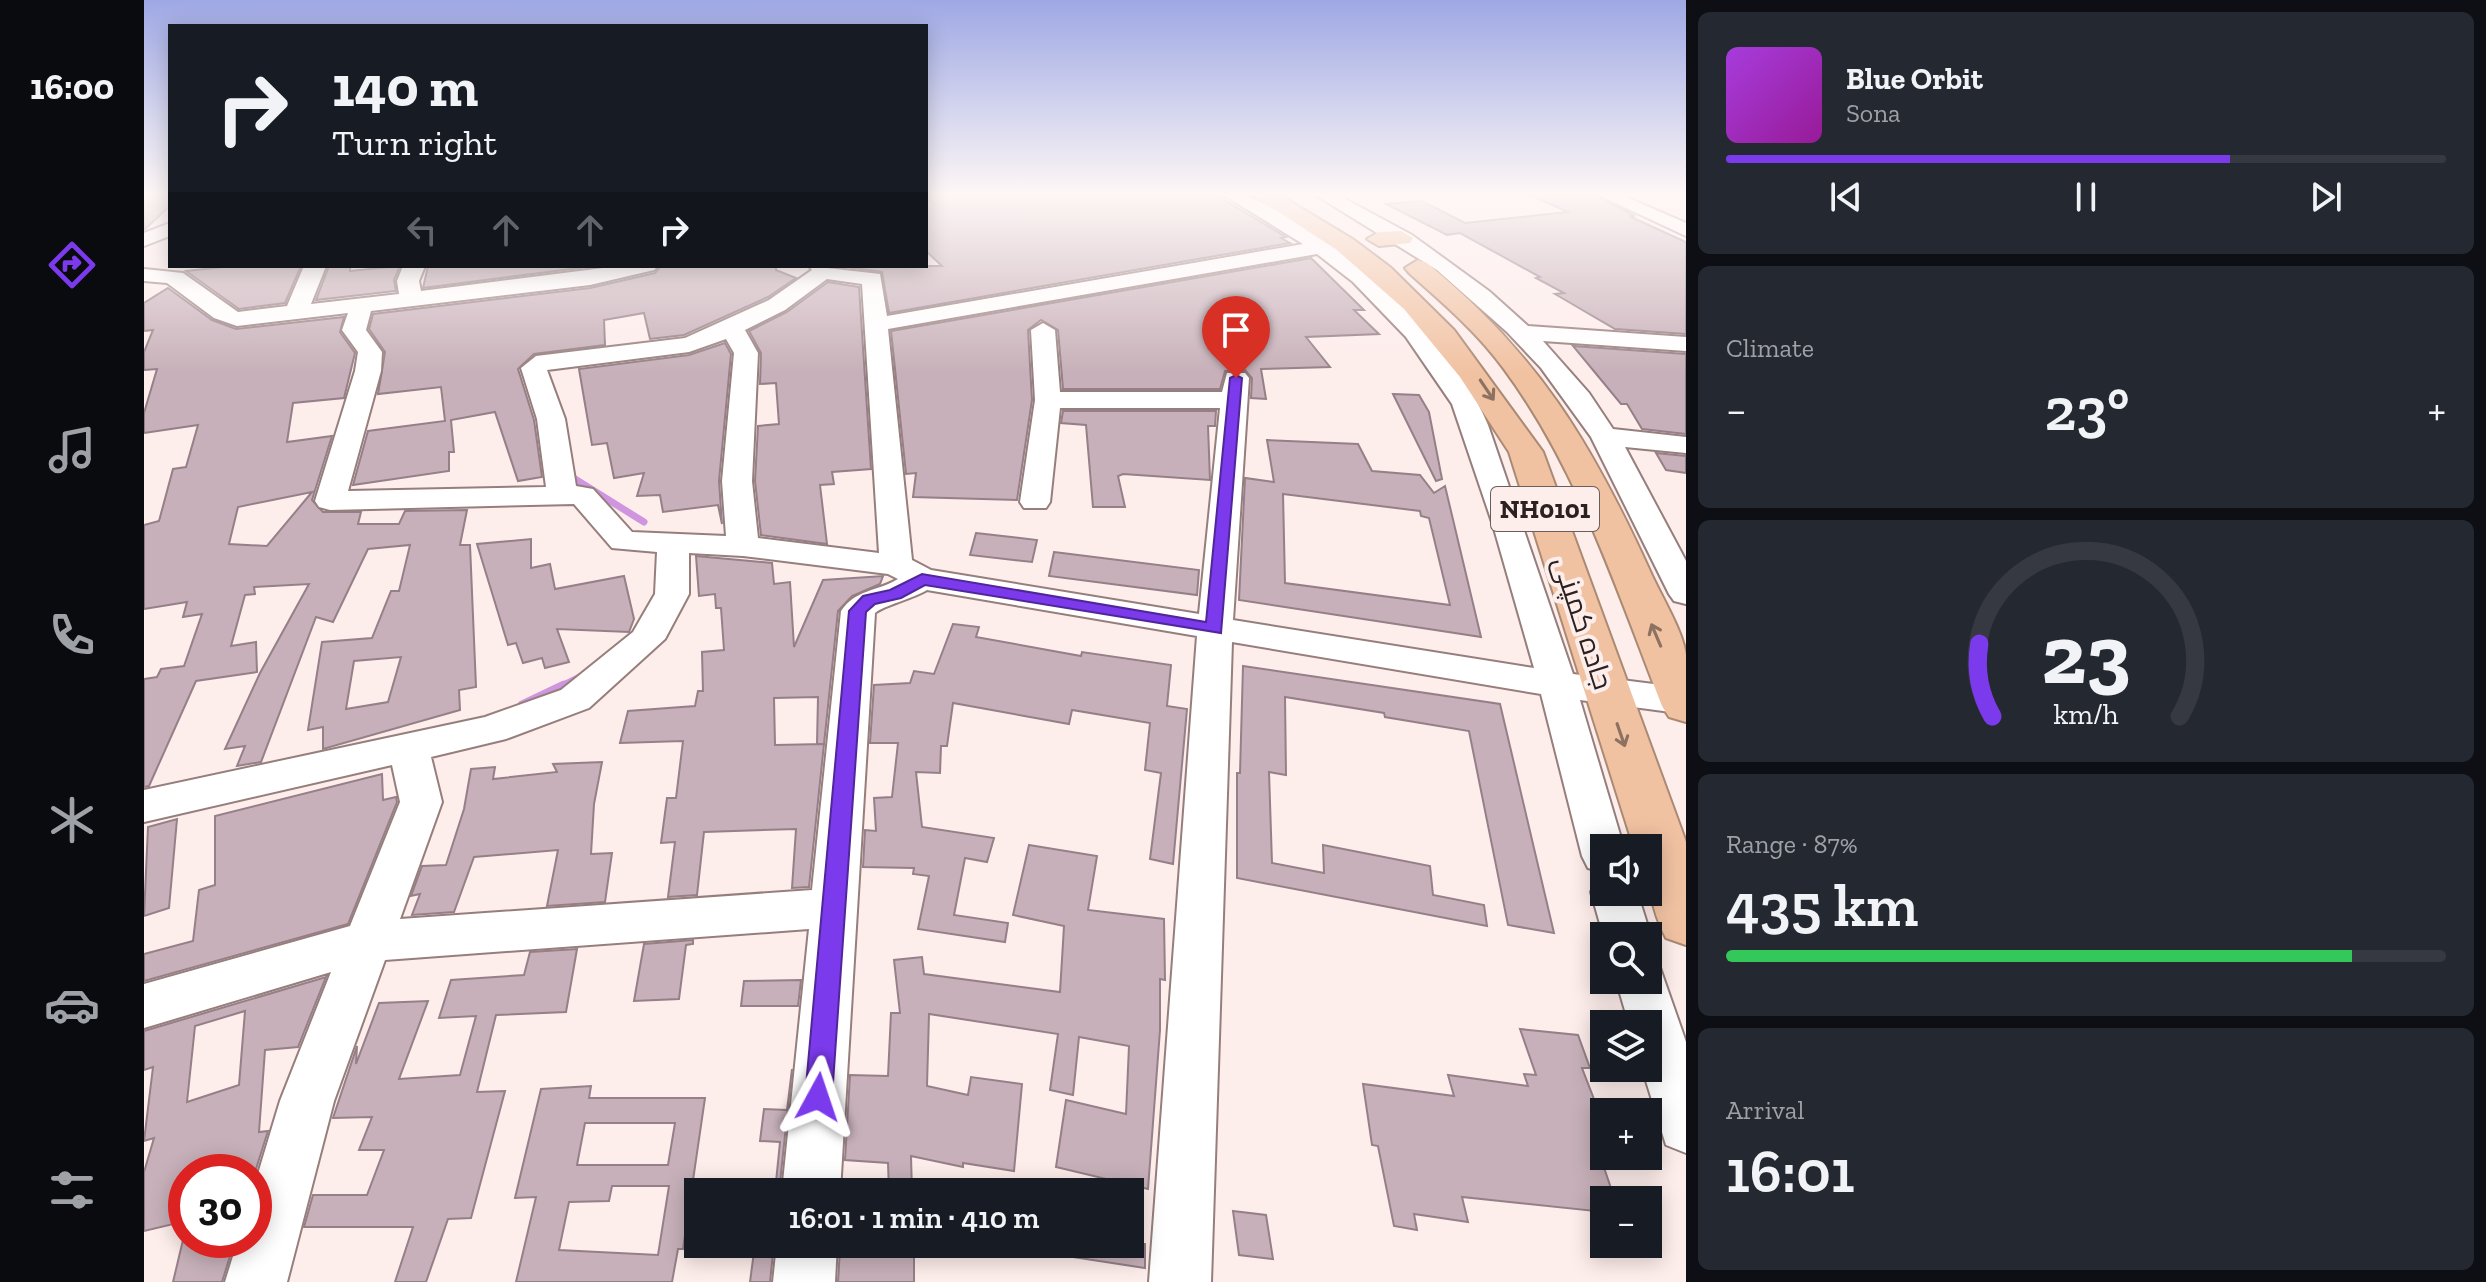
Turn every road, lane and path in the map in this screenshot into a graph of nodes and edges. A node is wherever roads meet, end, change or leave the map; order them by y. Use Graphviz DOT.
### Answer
graph roads {
  1 [pos="1283,254"];
  2 [pos="1330,254"];
  3 [pos="1360,254"];
  4 [pos="1406,254"];
  5 [pos="314,268"];
  6 [pos="413,268"];
  7 [pos="621,268"];
  8 [pos="822,269"];
  9 [pos="144,275"];
  10 [pos="511,277"];
  11 [pos="177,281"];
  12 [pos="144,298"];
  13 [pos="411,301"];
  14 [pos="362,304"];
  15 [pos="1482,310"];
  16 [pos="296,313"];
  17 [pos="878,324"];
  18 [pos="732,328"];
  19 [pos="1043,330"];
  20 [pos="1519,332"];
  21 [pos="1686,344"];
  22 [pos="1048,400"];
  23 [pos="1605,436"];
  24 [pos="1686,445"];
  25 [pos="562,494"];
  26 [pos="1035,502"];
  27 [pos="673,545"];
  28 [pos="743,546"];
  29 [pos="909,572"];
  30 [pos="1686,594"];
  31 [pos="1215,629"];
  32 [pos="1554,684"];
  33 [pos="1605,690"];
  34 [pos="1685,703"];
  35 [pos="408,747"];
  36 [pos="144,806"];
  37 [pos="1598,834"];
  38 [pos="833,908"];
  39 [pos="1686,921"];
  40 [pos="369,941"];
  41 [pos="1645,994"];
  42 [pos="144,1006"];
  43 [pos="1686,1126"];
  44 [pos="812,1178"];
  45 [pos="806,1258"];
  46 [pos="256,1282"];
  47 [pos="804,1282"];
  48 [pos="1180,1282"];
  1 -- 17 [label="street"];
  2 -- 32 [label="street"];
  3 -- 33 [label="highway, جاده کمپنی / NH0101, one-way"];
  4 -- 15 [label="highway, جاده کمپنی / NH0101"];
  5 -- 16 [label="street"];
  6 -- 13 [label="street"];
  7 -- 10 [label="street"];
  8 -- 17 [label="street"];
  8 -- 18 [label="street"];
  9 -- 11 [label="street"];
  10 -- 13 [label="street"];
  11 -- 12 [label="street"];
  11 -- 16 [label="street"];
  13 -- 14 [label="street"];
  14 -- 16 [label="street"];
  14 -- 25 [label="street"];
  15 -- 20 [label="street"];
  34 -- 15 [label="highway, جاده کمپنی / NH0101, one-way"];
  17 -- 29 [label="street"];
  18 -- 25 [label="street"];
  18 -- 28 [label="street"];
  19 -- 22 [label="street"];
  20 -- 21 [label="street"];
  20 -- 23 [label="street"];
  22 -- 26 [label="street"];
  22 -- 31 [label="street"];
  23 -- 24 [label="street"];
  23 -- 30 [label="street"];
  25 -- 27 [label="street"];
  27 -- 28 [label="street"];
  27 -- 35 [label="street"];
  28 -- 29 [label="street"];
  29 -- 31 [label="street"];
  29 -- 38 [label="street"];
  31 -- 32 [label="street"];
  31 -- 48 [label="street"];
  32 -- 33 [label="street"];
  32 -- 37 [label="street"];
  33 -- 34 [label="street"];
  33 -- 39 [label="highway, جاده کمپنی / NH0101, one-way"];
  35 -- 36 [label="street"];
  35 -- 40 [label="street"];
  38 -- 40 [label="street"];
  38 -- 44 [label="street"];
  40 -- 42 [label="street"];
  40 -- 46 [label="street"];
  41 -- 43 [label="street"];
  45 -- 47 [label="street"];
}
